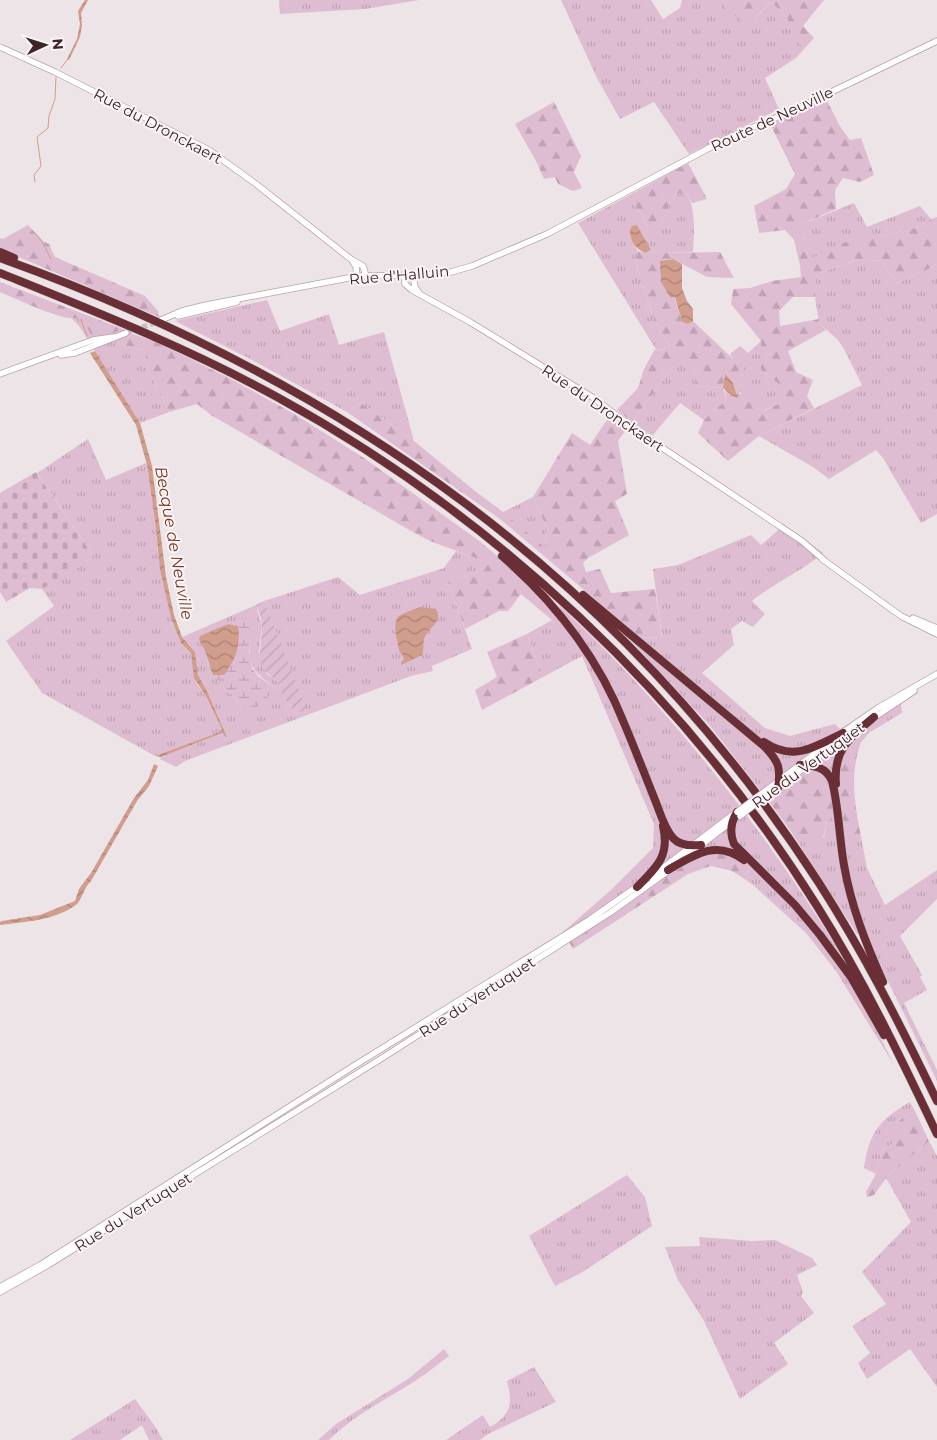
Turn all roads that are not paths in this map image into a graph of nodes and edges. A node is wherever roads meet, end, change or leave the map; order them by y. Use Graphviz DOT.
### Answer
graph roads {
  1 [pos="937,41"];
  2 [pos="0,47"];
  3 [pos="608,201"];
  4 [pos="0,252"];
  5 [pos="0,258"];
  6 [pos="352,260"];
  7 [pos="0,273"];
  8 [pos="44,274"];
  9 [pos="366,276"];
  10 [pos="404,276"];
  11 [pos="413,276"];
  12 [pos="357,277"];
  13 [pos="266,294"];
  14 [pos="422,296"];
  15 [pos="126,333"];
  16 [pos="0,374"];
  17 [pos="465,502"];
  18 [pos="451,509"];
  19 [pos="893,609"];
  20 [pos="937,628"];
  21 [pos="937,634"];
  22 [pos="937,674"];
  23 [pos="937,678"];
  24 [pos="874,717"];
  25 [pos="743,728"];
  26 [pos="843,733"];
  27 [pos="800,765"];
  28 [pos="809,765"];
  29 [pos="774,787"];
  30 [pos="660,812"];
  31 [pos="738,814"];
  32 [pos="732,822"];
  33 [pos="839,826"];
  34 [pos="701,845"];
  35 [pos="692,846"];
  36 [pos="668,870"];
  37 [pos="769,879"];
  38 [pos="637,887"];
  39 [pos="903,1030"];
  40 [pos="910,1077"];
  41 [pos="937,1101"];
  42 [pos="937,1134"];
  43 [pos="0,1287"];
  44 [pos="0,1292"];
  1 -- 3 [label="main road, Route de Neuville"];
  2 -- 6 [label="main road, Rue du Dronckaert"];
  3 -- 11 [label="main road, Rue d'Halluin"];
  4 -- 8 [label="highway"];
  5 -- 8 [label="highway"];
  6 -- 9 [label="main road, Rue du Dronckaert"];
  6 -- 12 [label="main road"];
  7 -- 18 [label="highway"];
  8 -- 17 [label="highway"];
  9 -- 10 [label="main road, Rue d'Halluin"];
  9 -- 12 [label="main road, Rue d'Halluin"];
  10 -- 11 [label="main road, Rue d'Halluin"];
  10 -- 14 [label="main road, Rue du Dronckaert"];
  11 -- 14 [label="main road"];
  12 -- 13 [label="main road, Rue d'Halluin"];
  13 -- 13 [label="main road, Rue d'Halluin"];
  14 -- 19 [label="main road, Rue du Dronckaert"];
  15 -- 16 [label="main road"];
  17 -- 25 [label="highway"];
  17 -- 39 [label="highway"];
  18 -- 30 [label="highway"];
  18 -- 40 [label="highway"];
  19 -- 20 [label="main road, Rue du Dronckaert"];
  19 -- 21 [label="main road, Rue du Dronckaert"];
  22 -- 26 [label="main road, Rue du Vertuquet"];
  23 -- 24 [label="main road, Rue du Vertuquet"];
  24 -- 28 [label="main road, Rue du Vertuquet"];
  24 -- 33 [label="highway"];
  25 -- 26 [label="highway"];
  25 -- 29 [label="highway"];
  26 -- 27 [label="main road, Rue du Vertuquet"];
  27 -- 28 [label="highway"];
  27 -- 29 [label="main road, Rue du Vertuquet"];
  28 -- 29 [label="main road, Rue du Vertuquet"];
  28 -- 33 [label="highway"];
  29 -- 31 [label="main road, Rue du Vertuquet, bridge"];
  30 -- 35 [label="highway"];
  30 -- 38 [label="highway"];
  31 -- 32 [label="highway"];
  31 -- 35 [label="main road, Rue du Vertuquet"];
  32 -- 34 [label="main road, Rue du Vertuquet"];
  32 -- 37 [label="highway"];
  33 -- 39 [label="highway"];
  34 -- 35 [label="highway"];
  34 -- 36 [label="main road, Rue du Vertuquet"];
  35 -- 38 [label="main road, Rue du Vertuquet"];
  36 -- 37 [label="highway"];
  36 -- 44 [label="main road, Rue du Vertuquet"];
  37 -- 40 [label="highway"];
  38 -- 43 [label="main road, Rue du Vertuquet"];
  39 -- 41 [label="highway"];
  40 -- 42 [label="highway"];
}
